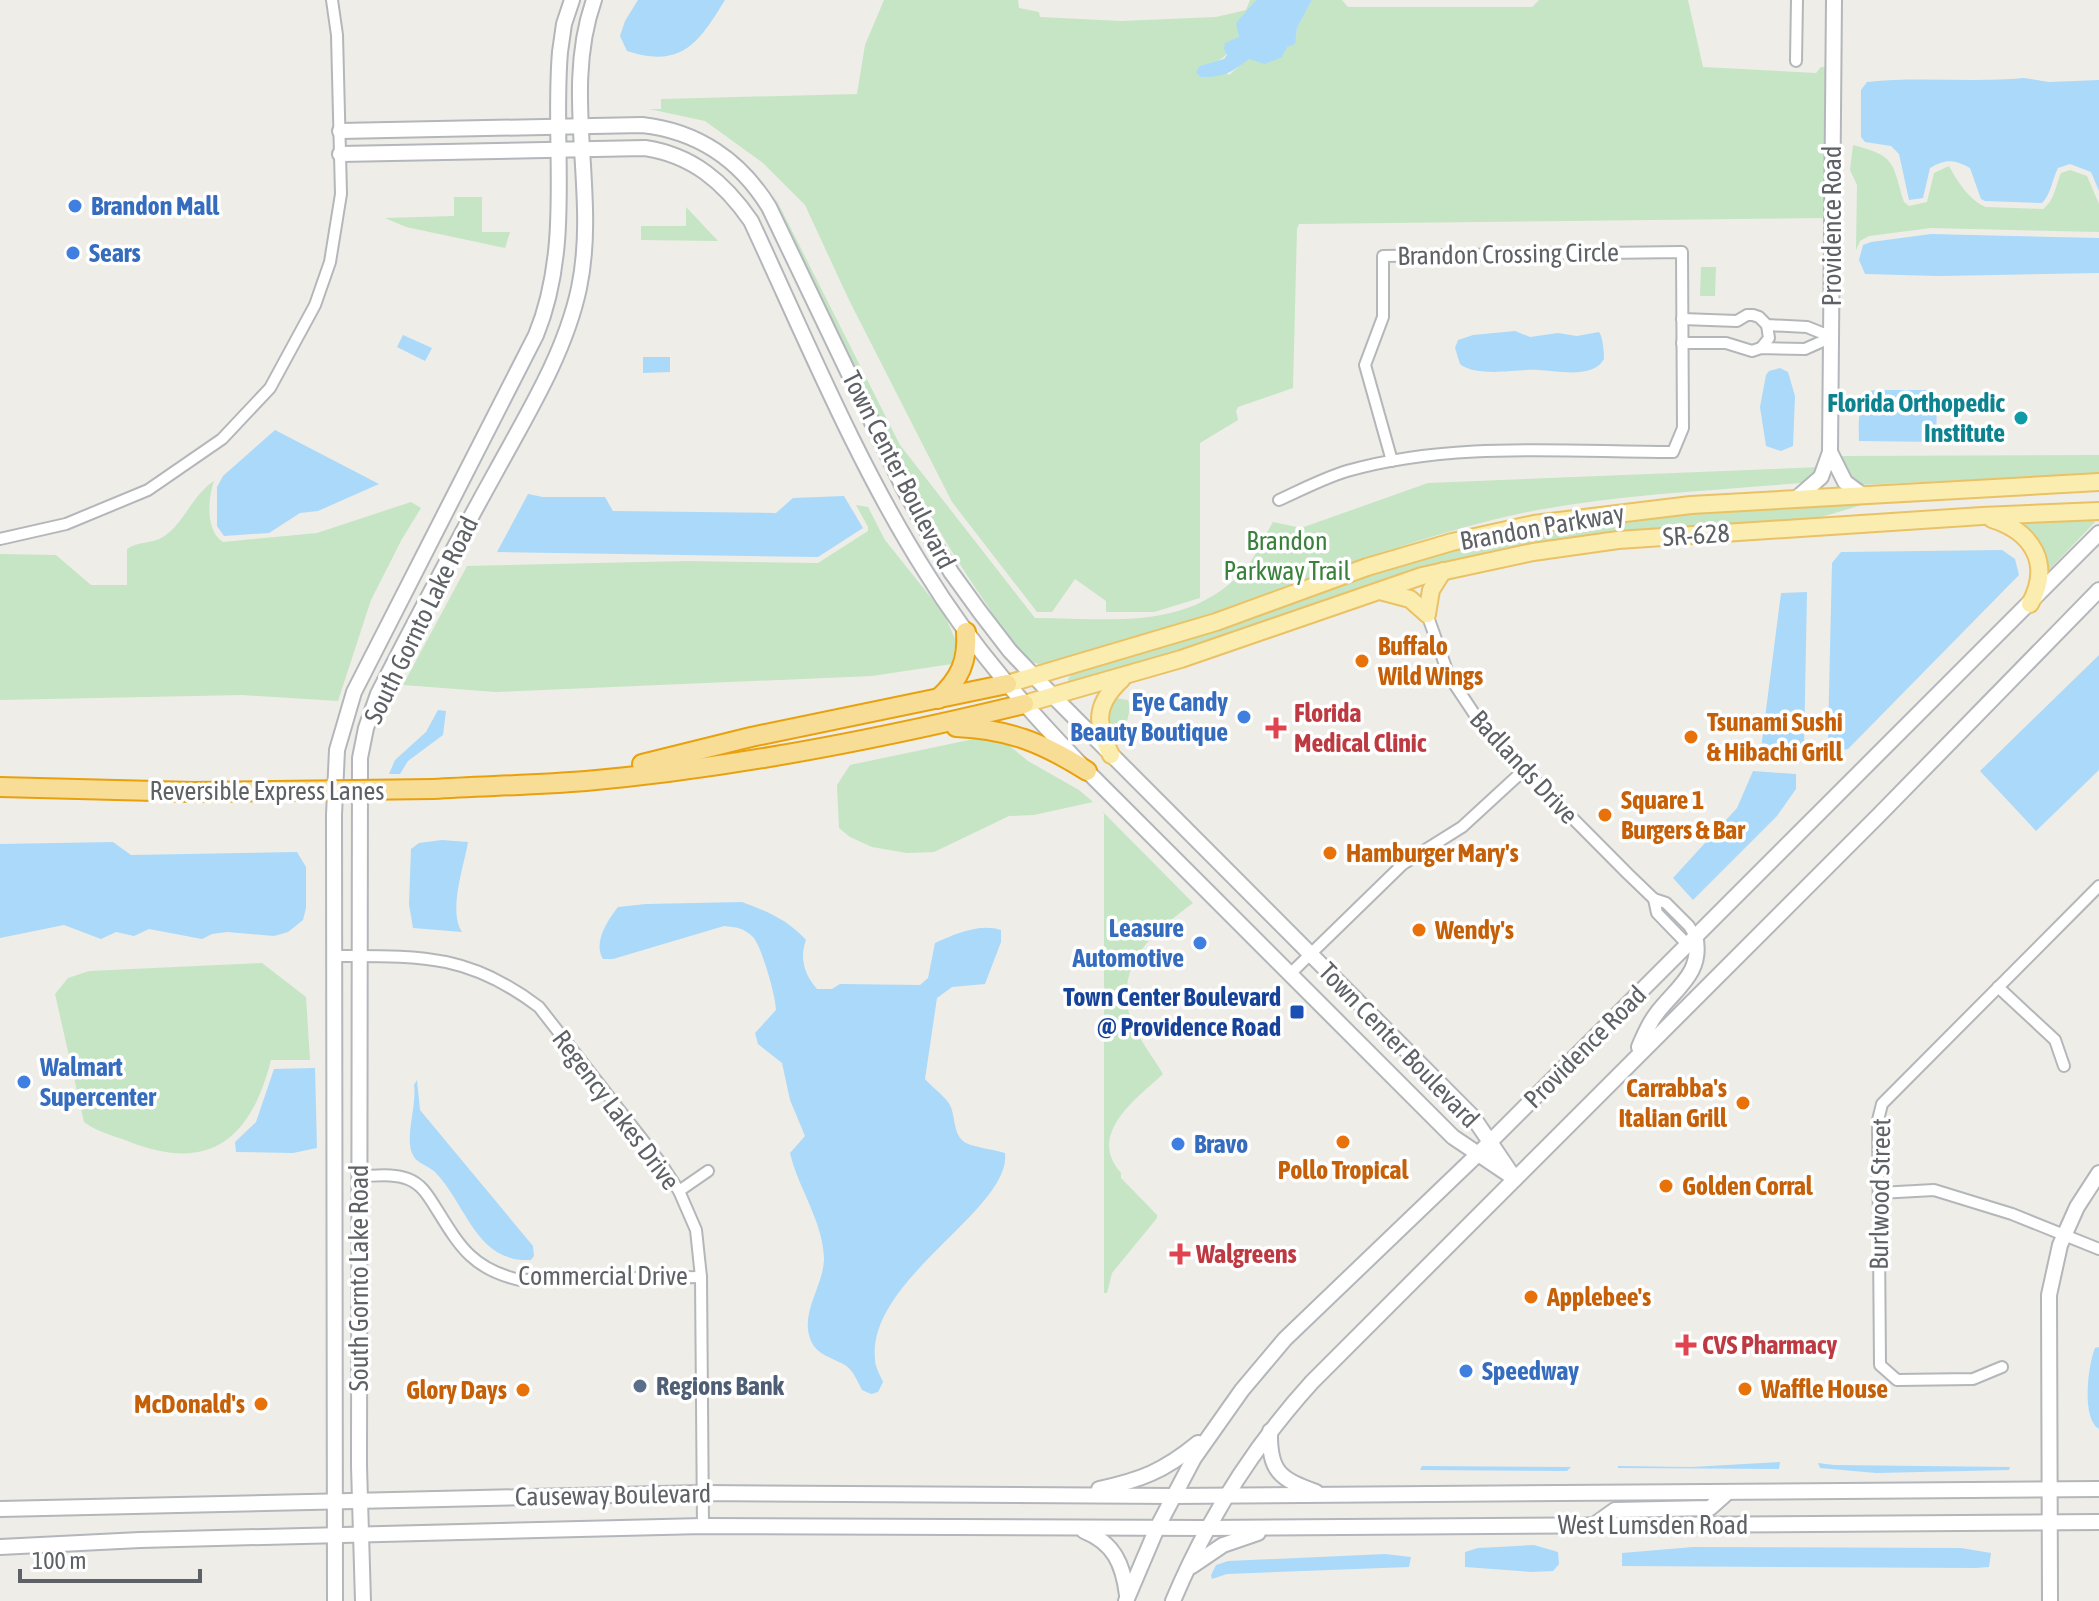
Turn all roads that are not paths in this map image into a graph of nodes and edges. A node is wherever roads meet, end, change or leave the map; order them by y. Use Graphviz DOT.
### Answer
graph roads {
  1 [pos="332,0"];
  2 [pos="572,0"];
  3 [pos="594,0"];
  4 [pos="1797,0"];
  5 [pos="1834,0"];
  6 [pos="1796,61"];
  7 [pos="581,125"];
  8 [pos="557,126"];
  9 [pos="340,131"];
  10 [pos="557,149"];
  11 [pos="582,149"];
  12 [pos="340,154"];
  13 [pos="1682,319"];
  14 [pos="1737,321"];
  15 [pos="1767,325"];
  16 [pos="1832,337"];
  17 [pos="1682,343"];
  18 [pos="1739,346"];
  19 [pos="1761,348"];
  20 [pos="1830,452"];
  21 [pos="1392,461"];
  22 [pos="2099,482"];
  23 [pos="1861,494"];
  24 [pos="1797,498"];
  25 [pos="1279,500"];
  26 [pos="2099,511"];
  27 [pos="1982,516"];
  28 [pos="2099,533"];
  29 [pos="0,539"];
  30 [pos="1443,571"];
  31 [pos="1374,590"];
  32 [pos="2099,590"];
  33 [pos="2030,604"];
  34 [pos="1427,614"];
  35 [pos="966,632"];
  36 [pos="1035,677"];
  37 [pos="1123,677"];
  38 [pos="1007,684"];
  39 [pos="1054,697"];
  40 [pos="937,699"];
  41 [pos="1024,704"];
  42 [pos="929,727"];
  43 [pos="1111,755"];
  44 [pos="1524,770"];
  45 [pos="1087,771"];
  46 [pos="533,784"];
  47 [pos="0,787"];
  48 [pos="2099,887"];
  49 [pos="1691,940"];
  50 [pos="1311,955"];
  51 [pos="334,956"];
  52 [pos="359,956"];
  53 [pos="1290,974"];
  54 [pos="1998,987"];
  55 [pos="1636,1055"];
  56 [pos="2064,1066"];
  57 [pos="1490,1141"];
  58 [pos="1478,1154"];
  59 [pos="708,1171"];
  60 [pos="2099,1173"];
  61 [pos="359,1176"];
  62 [pos="1515,1179"];
  63 [pos="679,1191"];
  64 [pos="1879,1193"];
  65 [pos="2063,1236"];
  66 [pos="2099,1249"];
  67 [pos="701,1277"];
  68 [pos="2002,1367"];
  69 [pos="1270,1431"];
  70 [pos="1208,1435"];
  71 [pos="2049,1489"];
  72 [pos="2099,1489"];
  73 [pos="1728,1492"];
  74 [pos="702,1493"];
  75 [pos="1073,1495"];
  76 [pos="1226,1495"];
  77 [pos="1324,1495"];
  78 [pos="1173,1496"];
  79 [pos="335,1501"];
  80 [pos="359,1501"];
  81 [pos="0,1509"];
  82 [pos="2050,1522"];
  83 [pos="2099,1522"];
  84 [pos="1593,1525"];
  85 [pos="703,1526"];
  86 [pos="1076,1528"];
  87 [pos="1157,1528"];
  88 [pos="1206,1528"];
  89 [pos="1275,1528"];
  90 [pos="361,1535"];
  91 [pos="333,1536"];
  92 [pos="0,1547"];
  93 [pos="1186,1572"];
  94 [pos="1126,1599"];
  95 [pos="335,1601"];
  96 [pos="363,1601"];
  97 [pos="1173,1601"];
  98 [pos="2050,1601"];
  1 -- 9 [label="street"];
  2 -- 8 [label="main road, South Gornto Lake Road"];
  3 -- 7 [label="main road, South Gornto Lake Road"];
  4 -- 6 [label="street"];
  5 -- 16 [label="main road, Providence Road"];
  7 -- 8 [label="main road, Town Center Boulevard"];
  7 -- 11 [label="main road, South Gornto Lake Road"];
  7 -- 36 [label="main road, Town Center Boulevard"];
  8 -- 9 [label="main road, Town Center Boulevard"];
  8 -- 10 [label="main road, South Gornto Lake Road"];
  9 -- 12 [label="street"];
  10 -- 11 [label="main road, Town Center Boulevard"];
  10 -- 12 [label="main road, Town Center Boulevard"];
  10 -- 51 [label="main road, South Gornto Lake Road"];
  11 -- 35 [label="main road, Town Center Boulevard"];
  11 -- 52 [label="main road, South Gornto Lake Road"];
  12 -- 29 [label="street"];
  13 -- 14 [label="street"];
  13 -- 17 [label="street, Brandon Crossing Circle"];
  13 -- 21 [label="street, Brandon Crossing Circle"];
  14 -- 15 [label="street"];
  14 -- 18 [label="street"];
  15 -- 16 [label="street"];
  15 -- 19 [label="street"];
  16 -- 19 [label="street"];
  16 -- 20 [label="main road, Providence Road"];
  17 -- 18 [label="street"];
  17 -- 21 [label="street, Brandon Crossing Circle"];
  18 -- 19 [label="street"];
  20 -- 23 [label="main road"];
  20 -- 24 [label="main road, Providence Road"];
  21 -- 25 [label="street, Brandon Crossing Circle"];
  22 -- 23 [label="main road, Brandon Parkway"];
  23 -- 24 [label="main road, Brandon Parkway"];
  24 -- 36 [label="main road, Brandon Parkway"];
  26 -- 27 [label="main road"];
  27 -- 30 [label="main road, SR-628"];
  27 -- 33 [label="main road"];
  28 -- 33 [label="main road, Providence Road"];
  30 -- 31 [label="main road, SR-628"];
  30 -- 34 [label="main road"];
  31 -- 34 [label="main road"];
  31 -- 37 [label="main road"];
  32 -- 55 [label="main road, Providence Road"];
  33 -- 49 [label="main road, Providence Road"];
  34 -- 44 [label="street, Badlands Drive"];
  35 -- 38 [label="main road, Town Center Boulevard"];
  35 -- 40 [label="highway"];
  36 -- 38 [label="main road, Brandon Parkway"];
  36 -- 39 [label="main road, Town Center Boulevard"];
  37 -- 39 [label="main road"];
  37 -- 43 [label="main road"];
  38 -- 40 [label="highway, Reversible Express Lanes"];
  38 -- 41 [label="main road, Town Center Boulevard"];
  39 -- 41 [label="main road"];
  39 -- 43 [label="main road, Town Center Boulevard"];
  40 -- 46 [label="highway, Reversible Express Lanes"];
  41 -- 42 [label="highway, Reversible Express Lanes"];
  41 -- 45 [label="main road, Town Center Boulevard"];
  42 -- 45 [label="highway"];
  42 -- 46 [label="highway, Reversible Express Lanes"];
  43 -- 50 [label="main road, Town Center Boulevard"];
  44 -- 49 [label="street, Badlands Drive"];
  44 -- 50 [label="street"];
  45 -- 53 [label="main road, Town Center Boulevard"];
  46 -- 47 [label="highway, Reversible Express Lanes, bridge"];
  48 -- 54 [label="street, Burlwood Street"];
  49 -- 55 [label="main road"];
  49 -- 57 [label="main road, Providence Road"];
  50 -- 53 [label="street"];
  50 -- 57 [label="main road, Town Center Boulevard"];
  51 -- 52 [label="street, Regency Lakes Drive"];
  51 -- 79 [label="main road, South Gornto Lake Road"];
  52 -- 61 [label="main road, South Gornto Lake Road"];
  52 -- 63 [label="street, Regency Lakes Drive"];
  53 -- 58 [label="main road, Town Center Boulevard"];
  54 -- 56 [label="street"];
  54 -- 64 [label="street, Burlwood Street"];
  55 -- 62 [label="main road, Providence Road"];
  57 -- 58 [label="main road, Providence Road"];
  57 -- 62 [label="main road, Town Center Boulevard"];
  58 -- 62 [label="main road, Town Center Boulevard"];
  58 -- 70 [label="main road, Providence Road"];
  59 -- 63 [label="street"];
  60 -- 65 [label="main road"];
  61 -- 67 [label="street, Commercial Drive"];
  61 -- 80 [label="main road, South Gornto Lake Road"];
  62 -- 69 [label="main road, Providence Road"];
  63 -- 67 [label="street, Regency Lakes Drive"];
  64 -- 65 [label="street"];
  64 -- 68 [label="street, Burlwood Street"];
  65 -- 66 [label="street"];
  65 -- 71 [label="main road"];
  67 -- 74 [label="street, Regency Lakes Drive"];
  69 -- 76 [label="main road, Providence Road"];
  69 -- 77 [label="main road"];
  70 -- 75 [label="main road"];
  70 -- 78 [label="main road, Providence Road"];
  71 -- 72 [label="main road, West Lumsden Road"];
  71 -- 73 [label="main road, West Lumsden Road"];
  71 -- 82 [label="main road"];
  73 -- 77 [label="main road, West Lumsden Road"];
  73 -- 84 [label="main road"];
  74 -- 75 [label="main road, Causeway Boulevard"];
  74 -- 80 [label="main road, Causeway Boulevard"];
  74 -- 85 [label="street, Regency Lakes Drive"];
  75 -- 78 [label="main road, Causeway Boulevard"];
  76 -- 77 [label="main road, West Lumsden Road"];
  76 -- 78 [label="main road, Causeway Boulevard"];
  76 -- 88 [label="main road, Providence Road"];
  78 -- 87 [label="main road, Providence Road"];
  79 -- 80 [label="main road, Causeway Boulevard"];
  79 -- 81 [label="main road, Causeway Boulevard"];
  79 -- 91 [label="main road, South Gornto Lake Road"];
  80 -- 90 [label="main road, South Gornto Lake Road"];
  82 -- 83 [label="main road, West Lumsden Road"];
  82 -- 84 [label="main road, West Lumsden Road"];
  82 -- 98 [label="main road"];
  84 -- 89 [label="main road, West Lumsden Road"];
  85 -- 86 [label="main road, Causeway Boulevard"];
  85 -- 90 [label="main road, Causeway Boulevard"];
  86 -- 87 [label="main road, Causeway Boulevard"];
  86 -- 94 [label="main road"];
  87 -- 88 [label="main road, Causeway Boulevard"];
  87 -- 94 [label="main road, Providence Road"];
  88 -- 89 [label="main road, West Lumsden Road"];
  88 -- 93 [label="main road, Providence Road"];
  89 -- 93 [label="main road"];
  90 -- 91 [label="main road, Causeway Boulevard"];
  90 -- 96 [label="main road, South Gornto Lake Road"];
  91 -- 92 [label="main road, Causeway Boulevard"];
  91 -- 95 [label="main road, South Gornto Lake Road"];
  93 -- 97 [label="main road, Providence Road"];
}
